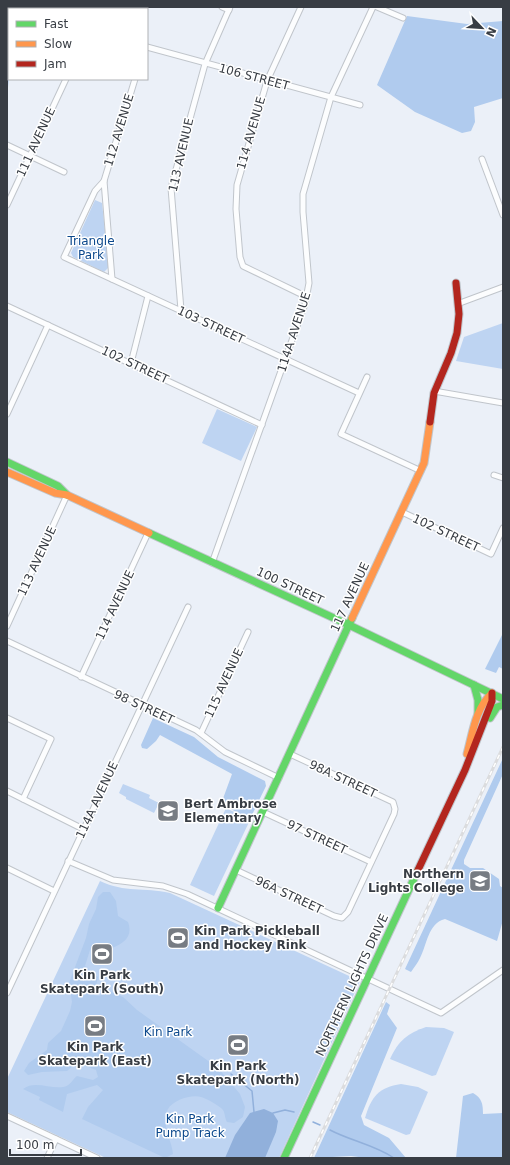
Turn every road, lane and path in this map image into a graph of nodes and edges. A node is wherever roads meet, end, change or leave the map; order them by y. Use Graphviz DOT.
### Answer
graph roads {
  1 [pos="222,7"];
  2 [pos="301,7"];
  3 [pos="374,7"];
  4 [pos="378,7"];
  5 [pos="229,8"];
  6 [pos="403,18"];
  7 [pos="148,47"];
  8 [pos="205,64"];
  9 [pos="66,80"];
  10 [pos="134,80"];
  11 [pos="267,81"];
  12 [pos="331,98"];
  13 [pos="360,105"];
  14 [pos="7,145"];
  15 [pos="30,156"];
  16 [pos="482,158"];
  17 [pos="64,172"];
  18 [pos="104,181"];
  19 [pos="7,204"];
  20 [pos="503,215"];
  21 [pos="64,257"];
  22 [pos="112,279"];
  23 [pos="456,283"];
  24 [pos="503,287"];
  25 [pos="148,296"];
  26 [pos="307,297"];
  27 [pos="460,303"];
  28 [pos="7,306"];
  29 [pos="181,310"];
  30 [pos="48,326"];
  31 [pos="286,360"];
  32 [pos="131,363"];
  33 [pos="367,377"];
  34 [pos="434,391"];
  35 [pos="359,393"];
  36 [pos="503,404"];
  37 [pos="7,414"];
  38 [pos="262,425"];
  39 [pos="7,462"];
  40 [pos="421,471"];
  41 [pos="7,472"];
  42 [pos="494,475"];
  43 [pos="503,478"];
  44 [pos="67,495"];
  45 [pos="402,512"];
  46 [pos="503,528"];
  47 [pos="148,533"];
  48 [pos="212,563"];
  49 [pos="188,607"];
  50 [pos="349,625"];
  51 [pos="7,626"];
  52 [pos="248,632"];
  53 [pos="7,641"];
  54 [pos="81,677"];
  55 [pos="474,685"];
  56 [pos="492,693"];
  57 [pos="503,699"];
  58 [pos="142,705"];
  59 [pos="503,705"];
  60 [pos="478,715"];
  61 [pos="7,718"];
  62 [pos="201,733"];
  63 [pos="474,748"];
  64 [pos="290,754"];
  65 [pos="279,778"];
  66 [pos="7,791"];
  67 [pos="23,799"];
  68 [pos="451,800"];
  69 [pos="263,812"];
  70 [pos="83,828"];
  71 [pos="68,861"];
  72 [pos="371,862"];
  73 [pos="7,868"];
  74 [pos="236,870"];
  75 [pos="54,891"];
  76 [pos="218,908"];
  77 [pos="503,970"];
  78 [pos="368,978"];
  79 [pos="7,993"];
  80 [pos="7,1116"];
  81 [pos="56,1139"];
  82 [pos="47,1158"];
  83 [pos="97,1158"];
  84 [pos="284,1158"];
  1 -- 5 [label="street"];
  2 -- 11 [label="street, 114 AVENUE"];
  3 -- 12 [label="street, 114A AVENUE"];
  4 -- 6 [label="street"];
  5 -- 8 [label="street, 113 AVENUE"];
  7 -- 8 [label="street, 106 STREET"];
  8 -- 11 [label="street, 106 STREET"];
  8 -- 29 [label="street, 113 AVENUE"];
  9 -- 15 [label="street, 111 AVENUE"];
  10 -- 18 [label="street, 112 AVENUE"];
  11 -- 12 [label="street, 106 STREET"];
  11 -- 26 [label="street, 114 AVENUE"];
  12 -- 13 [label="street, 106 STREET"];
  12 -- 26 [label="street, 114A AVENUE"];
  14 -- 15 [label="street"];
  15 -- 17 [label="street"];
  15 -- 19 [label="street, 111 AVENUE"];
  16 -- 20 [label="street"];
  18 -- 21 [label="street, 112 AVENUE"];
  18 -- 22 [label="street, 112 AVENUE"];
  21 -- 22 [label="street, 103 STREET"];
  22 -- 25 [label="street, 103 STREET"];
  23 -- 27 [label="main road, 117 AVENUE"];
  24 -- 27 [label="street"];
  25 -- 29 [label="street, 103 STREET"];
  25 -- 32 [label="street"];
  26 -- 31 [label="street, 114A AVENUE"];
  27 -- 34 [label="main road, 117 AVENUE"];
  28 -- 30 [label="street, 102 STREET"];
  29 -- 31 [label="street, 103 STREET"];
  30 -- 32 [label="street, 102 STREET"];
  30 -- 37 [label="street"];
  31 -- 35 [label="street, 103 STREET"];
  31 -- 38 [label="street, 114A AVENUE"];
  32 -- 38 [label="street, 102 STREET"];
  33 -- 35 [label="street"];
  34 -- 36 [label="street"];
  34 -- 40 [label="main road, 117 AVENUE"];
  35 -- 40 [label="street"];
  38 -- 48 [label="street, 114A AVENUE"];
  39 -- 44 [label="main road, 100 STREET"];
  40 -- 45 [label="main road, 117 AVENUE"];
  41 -- 44 [label="main road, 100 STREET"];
  42 -- 43 [label="street"];
  44 -- 47 [label="main road, 100 STREET"];
  44 -- 51 [label="street, 113 AVENUE"];
  45 -- 46 [label="street, 102 STREET"];
  45 -- 50 [label="main road, 117 AVENUE"];
  47 -- 48 [label="main road, 100 STREET"];
  47 -- 54 [label="street, 114 AVENUE"];
  48 -- 50 [label="main road, 100 STREET"];
  49 -- 58 [label="street, 114A AVENUE"];
  50 -- 55 [label="main road, 100 STREET"];
  50 -- 64 [label="main road, 117 AVENUE"];
  52 -- 62 [label="street, 115 AVENUE"];
  53 -- 54 [label="street, 98 STREET"];
  54 -- 58 [label="street, 98 STREET"];
  55 -- 56 [label="main road, 100 STREET"];
  55 -- 60 [label="main road"];
  56 -- 57 [label="main road, 100 STREET"];
  56 -- 60 [label="main road, NORTHERN LIGHTS DRIVE"];
  56 -- 63 [label="main road, NORTHERN LIGHTS DRIVE"];
  58 -- 62 [label="street, 98 STREET"];
  58 -- 70 [label="street, 114A AVENUE"];
  59 -- 63 [label="main road"];
  60 -- 68 [label="main road, NORTHERN LIGHTS DRIVE"];
  61 -- 67 [label="street"];
  62 -- 65 [label="street, 98 STREET"];
  63 -- 68 [label="main road, NORTHERN LIGHTS DRIVE"];
  64 -- 65 [label="main road, 117 AVENUE"];
  64 -- 72 [label="street, 98A STREET"];
  65 -- 69 [label="main road, 117 AVENUE"];
  66 -- 67 [label="street"];
  67 -- 70 [label="street"];
  68 -- 78 [label="main road, NORTHERN LIGHTS DRIVE"];
  69 -- 72 [label="street, 97 STREET"];
  69 -- 74 [label="main road, 117 AVENUE"];
  70 -- 71 [label="street, 114A AVENUE"];
  71 -- 75 [label="street, 114A AVENUE"];
  71 -- 76 [label="street"];
  72 -- 74 [label="street, 96A STREET"];
  73 -- 75 [label="street"];
  74 -- 76 [label="main road, 117 AVENUE"];
  75 -- 79 [label="street, 114A AVENUE"];
  76 -- 78 [label="street"];
  77 -- 78 [label="street"];
  78 -- 84 [label="main road, NORTHERN LIGHTS DRIVE"];
  80 -- 81 [label="street"];
  81 -- 82 [label="street"];
  81 -- 83 [label="street"];
}
